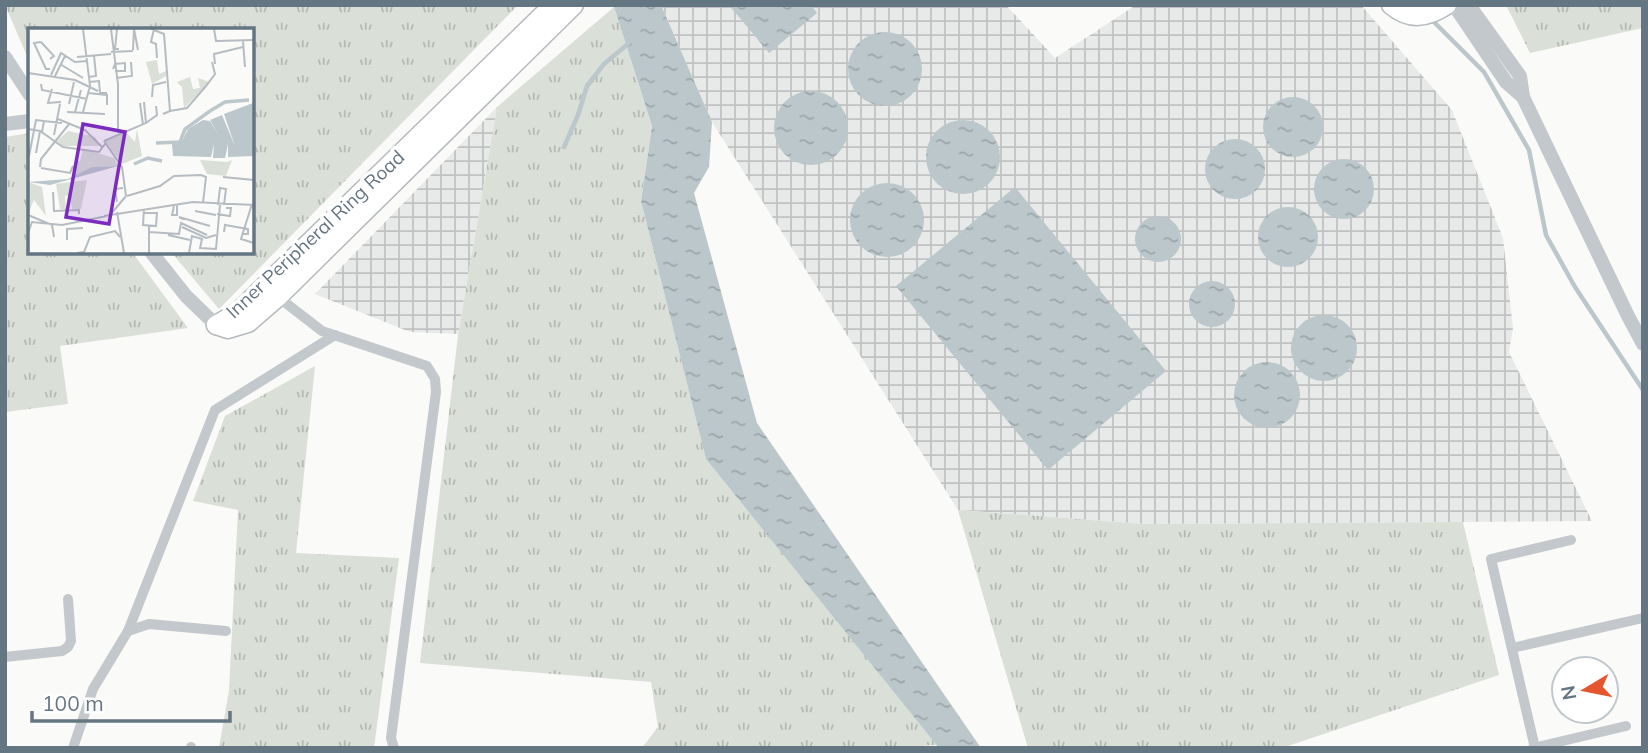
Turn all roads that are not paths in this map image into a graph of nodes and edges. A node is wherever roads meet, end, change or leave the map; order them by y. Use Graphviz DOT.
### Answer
graph roads {
  1 [pos="553,5"];
  2 [pos="574,5"];
  3 [pos="1391,5"];
  4 [pos="1469,5"];
  5 [pos="1441,9"];
  6 [pos="5,57"];
  7 [pos="28,92"];
  8 [pos="1523,96"];
  9 [pos="28,121"];
  10 [pos="5,124"];
  11 [pos="153,254"];
  12 [pos="278,297"];
  13 [pos="243,318"];
  14 [pos="216,325"];
  15 [pos="335,335"];
  16 [pos="1643,344"];
  17 [pos="1571,540"];
  18 [pos="68,599"];
  19 [pos="1643,618"];
  20 [pos="128,631"];
  21 [pos="226,631"];
  22 [pos="1512,648"];
  23 [pos="5,657"];
  24 [pos="1626,726"];
  25 [pos="73,748"];
  26 [pos="394,748"];
  27 [pos="1535,748"];
  1 -- 13 [label="main road, Inner Peripheral Ring Road"];
  2 -- 12 [label="main road, Inner Peripheral Ring Road"];
  3 -- 5 [label="main road"];
  4 -- 8 [label="street"];
  5 -- 8 [label="street"];
  6 -- 7 [label="street"];
  8 -- 16 [label="street"];
  9 -- 10 [label="street"];
  11 -- 14 [label="street"];
  12 -- 13 [label="main road, Inner Peripheral Ring Road"];
  12 -- 15 [label="street"];
  13 -- 14 [label="main road, Inner Peripheral Ring Road"];
  15 -- 20 [label="street"];
  15 -- 26 [label="street"];
  17 -- 22 [label="street"];
  18 -- 23 [label="street"];
  19 -- 22 [label="street"];
  20 -- 21 [label="street"];
  20 -- 25 [label="street"];
  22 -- 27 [label="street"];
  24 -- 27 [label="street"];
}
